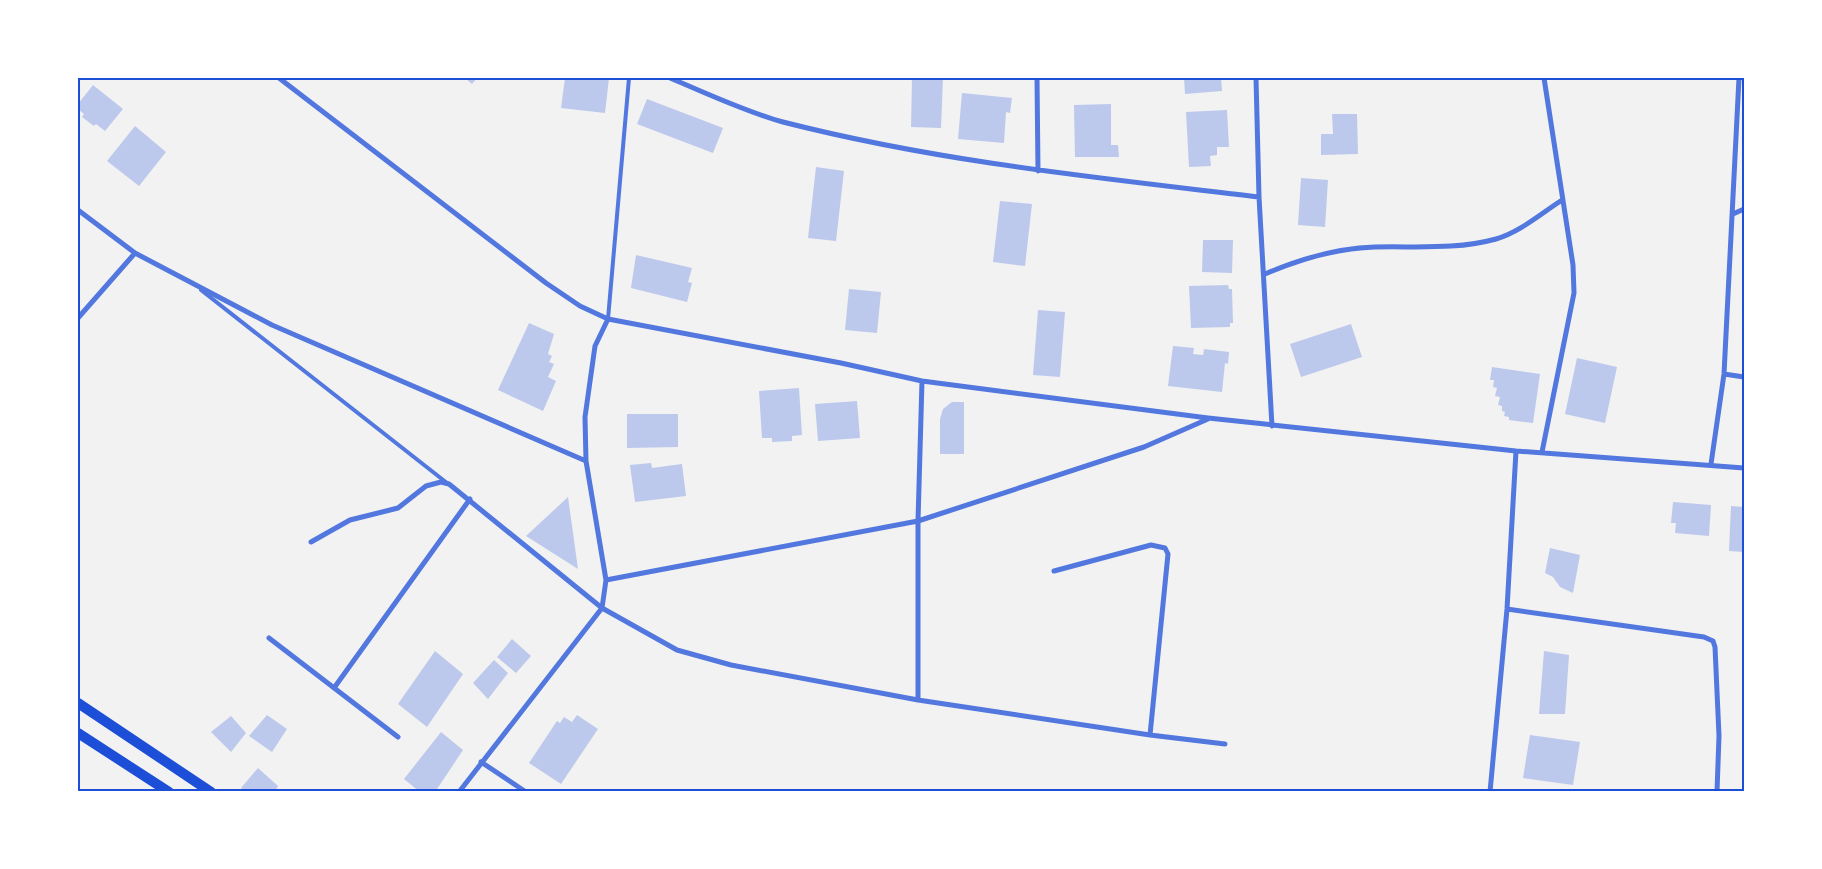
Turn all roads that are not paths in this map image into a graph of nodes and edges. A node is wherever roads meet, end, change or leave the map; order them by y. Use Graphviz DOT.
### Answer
graph roads {
  1 [pos="279,78"];
  2 [pos="629,78"];
  3 [pos="670,78"];
  4 [pos="1037,78"];
  5 [pos="1256,78"];
  6 [pos="1544,78"];
  7 [pos="1739,78"];
  8 [pos="1038,170"];
  9 [pos="1259,197"];
  10 [pos="1562,200"];
  11 [pos="1744,209"];
  12 [pos="78,210"];
  13 [pos="1733,214"];
  14 [pos="135,253"];
  15 [pos="1265,274"];
  16 [pos="196,286"];
  17 [pos="78,318"];
  18 [pos="608,319"];
  19 [pos="1724,374"];
  20 [pos="1744,377"];
  21 [pos="922,381"];
  22 [pos="1208,418"];
  23 [pos="1272,426"];
  24 [pos="1516,451"];
  25 [pos="1542,452"];
  26 [pos="586,461"];
  27 [pos="1711,464"];
  28 [pos="1744,468"];
  29 [pos="449,484"];
  30 [pos="470,499"];
  31 [pos="918,521"];
  32 [pos="310,542"];
  33 [pos="1054,571"];
  34 [pos="606,580"];
  35 [pos="602,608"];
  36 [pos="1507,609"];
  37 [pos="269,638"];
  38 [pos="334,688"];
  39 [pos="918,700"];
  40 [pos="78,703"];
  41 [pos="78,733"];
  42 [pos="1150,735"];
  43 [pos="398,738"];
  44 [pos="1225,744"];
  45 [pos="481,762"];
  46 [pos="169,792"];
  47 [pos="211,792"];
  48 [pos="459,792"];
  49 [pos="526,792"];
  50 [pos="1490,792"];
  51 [pos="1717,792"];
  1 -- 18 [label="street"];
  2 -- 18 [label="lane"];
  3 -- 8 [label="street"];
  4 -- 8 [label="street"];
  5 -- 9 [label="street"];
  6 -- 10 [label="street"];
  7 -- 13 [label="street"];
  8 -- 9 [label="street"];
  9 -- 15 [label="street"];
  10 -- 15 [label="street"];
  10 -- 25 [label="street"];
  11 -- 13 [label="street"];
  12 -- 14 [label="street"];
  13 -- 19 [label="street"];
  14 -- 16 [label="street"];
  14 -- 17 [label="street"];
  15 -- 23 [label="street"];
  16 -- 26 [label="street"];
  16 -- 29 [label="lane"];
  18 -- 21 [label="street"];
  18 -- 26 [label="street"];
  19 -- 20 [label="street"];
  19 -- 27 [label="street"];
  21 -- 22 [label="street"];
  21 -- 31 [label="street"];
  22 -- 23 [label="street"];
  22 -- 31 [label="street"];
  23 -- 24 [label="street"];
  24 -- 25 [label="street"];
  24 -- 36 [label="street"];
  25 -- 27 [label="street"];
  26 -- 34 [label="street"];
  27 -- 28 [label="street"];
  29 -- 30 [label="street"];
  29 -- 32 [label="street"];
  30 -- 35 [label="street"];
  30 -- 38 [label="street"];
  31 -- 34 [label="street"];
  31 -- 39 [label="street"];
  33 -- 42 [label="street"];
  34 -- 35 [label="street"];
  35 -- 39 [label="street"];
  35 -- 45 [label="street"];
  36 -- 50 [label="street"];
  36 -- 51 [label="street"];
  37 -- 38 [label="street"];
  38 -- 43 [label="street"];
  39 -- 42 [label="street"];
  40 -- 47 [label="main road"];
  41 -- 46 [label="main road"];
  42 -- 44 [label="street"];
  45 -- 48 [label="street"];
  45 -- 49 [label="street"];
}
